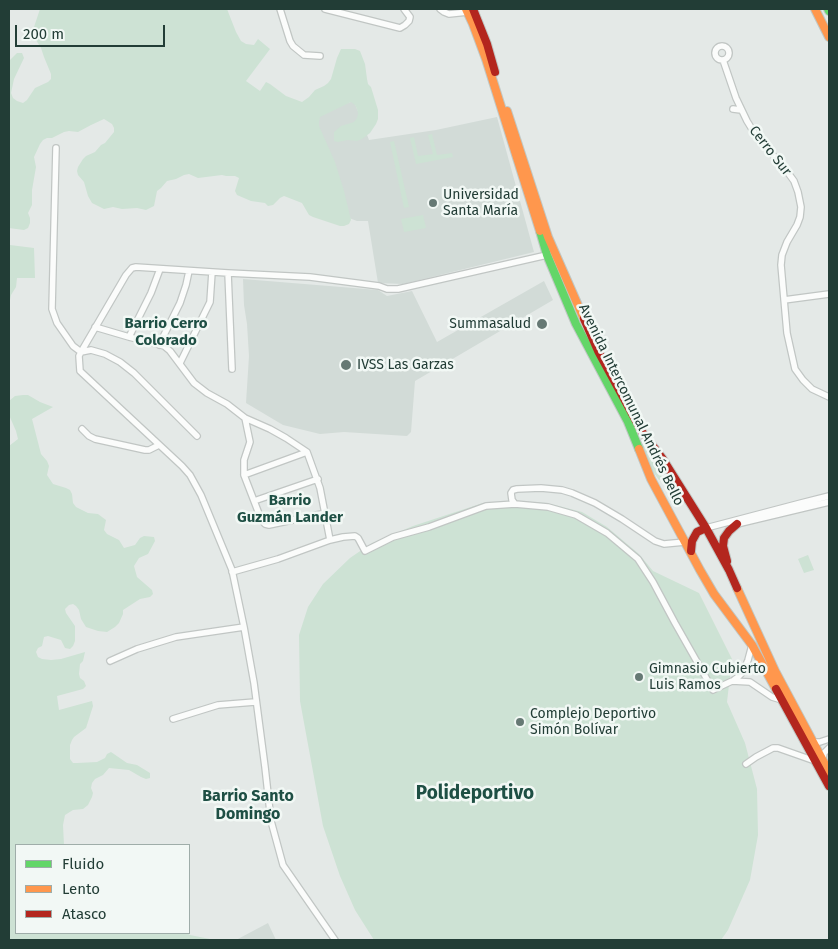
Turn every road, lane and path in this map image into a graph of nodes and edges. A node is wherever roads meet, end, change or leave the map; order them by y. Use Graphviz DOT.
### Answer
graph roads {
  1 [pos="280,9"];
  2 [pos="325,9"];
  3 [pos="404,9"];
  4 [pos="440,9"];
  5 [pos="815,9"];
  6 [pos="469,10"];
  7 [pos="829,37"];
  8 [pos="320,56"];
  9 [pos="723,60"];
  10 [pos="733,109"];
  11 [pos="741,110"];
  12 [pos="56,148"];
  13 [pos="547,254"];
  14 [pos="160,269"];
  15 [pos="189,270"];
  16 [pos="212,272"];
  17 [pos="228,273"];
  18 [pos="829,294"];
  19 [pos="784,300"];
  20 [pos="95,327"];
  21 [pos="129,337"];
  22 [pos="159,345"];
  23 [pos="81,352"];
  24 [pos="180,363"];
  25 [pos="232,369"];
  26 [pos="829,397"];
  27 [pos="245,418"];
  28 [pos="82,430"];
  29 [pos="197,436"];
  30 [pos="159,445"];
  31 [pos="307,452"];
  32 [pos="244,474"];
  33 [pos="318,479"];
  34 [pos="829,496"];
  35 [pos="254,501"];
  36 [pos="829,502"];
  37 [pos="515,504"];
  38 [pos="326,513"];
  39 [pos="737,524"];
  40 [pos="706,528"];
  41 [pos="330,540"];
  42 [pos="685,542"];
  43 [pos="691,551"];
  44 [pos="729,570"];
  45 [pos="232,572"];
  46 [pos="244,627"];
  47 [pos="752,645"];
  48 [pos="110,661"];
  49 [pos="732,681"];
  50 [pos="782,700"];
  51 [pos="255,702"];
  52 [pos="173,718"];
  53 [pos="829,739"];
  54 [pos="813,742"];
  55 [pos="829,748"];
  56 [pos="819,760"];
  57 [pos="746,764"];
  58 [pos="829,772"];
  59 [pos="829,786"];
  60 [pos="334,940"];
  1 -- 8 [label="street"];
  2 -- 3 [label="street"];
  4 -- 6 [label="street"];
  5 -- 7 [label="main road"];
  6 -- 13 [label="main road, Avenida Intercomunal Andrés Bello"];
  6 -- 40 [label="main road, Avenida Intercomunal Andrés Bello"];
  9 -- 11 [label="street, Cerro Sur"];
  10 -- 11 [label="street"];
  11 -- 19 [label="street, Cerro Sur"];
  12 -- 23 [label="street"];
  13 -- 17 [label="street"];
  13 -- 42 [label="main road, Avenida Intercomunal Andrés Bello"];
  14 -- 15 [label="street"];
  14 -- 20 [label="street"];
  14 -- 21 [label="street"];
  15 -- 16 [label="street"];
  15 -- 22 [label="street"];
  16 -- 17 [label="street"];
  16 -- 24 [label="street"];
  17 -- 25 [label="street"];
  18 -- 19 [label="street"];
  19 -- 26 [label="street, Cerro Sur"];
  20 -- 21 [label="street"];
  20 -- 23 [label="street"];
  21 -- 22 [label="street"];
  22 -- 24 [label="street"];
  23 -- 29 [label="street"];
  23 -- 30 [label="street"];
  24 -- 27 [label="street"];
  27 -- 31 [label="street"];
  27 -- 32 [label="street"];
  28 -- 30 [label="street"];
  30 -- 45 [label="street"];
  31 -- 32 [label="street"];
  31 -- 33 [label="street"];
  32 -- 35 [label="street"];
  33 -- 35 [label="street"];
  33 -- 38 [label="street"];
  34 -- 40 [label="street"];
  35 -- 38 [label="street"];
  36 -- 39 [label="street"];
  37 -- 41 [label="street"];
  37 -- 42 [label="street"];
  37 -- 49 [label="street"];
  38 -- 41 [label="street"];
  39 -- 44 [label="main road"];
  40 -- 43 [label="main road"];
  40 -- 44 [label="main road, Avenida Intercomunal Andrés Bello"];
  41 -- 45 [label="street"];
  42 -- 43 [label="main road, Avenida Intercomunal Andrés Bello"];
  43 -- 47 [label="main road, Avenida Intercomunal Andrés Bello"];
  44 -- 54 [label="main road, Avenida Intercomunal Andrés Bello"];
  45 -- 46 [label="street"];
  46 -- 48 [label="street"];
  46 -- 51 [label="street"];
  47 -- 49 [label="street"];
  47 -- 50 [label="main road, Avenida Intercomunal Andrés Bello"];
  49 -- 50 [label="street"];
  50 -- 56 [label="main road, Avenida Intercomunal Andrés Bello"];
  51 -- 52 [label="street"];
  51 -- 60 [label="street"];
  53 -- 54 [label="street"];
  54 -- 56 [label="main road, Avenida Intercomunal Andrés Bello"];
  55 -- 56 [label="street"];
  56 -- 57 [label="street"];
  56 -- 58 [label="main road, Avenida Intercomunal Andrés Bello"];
  56 -- 59 [label="main road, Avenida Intercomunal Andrés Bello"];
}
